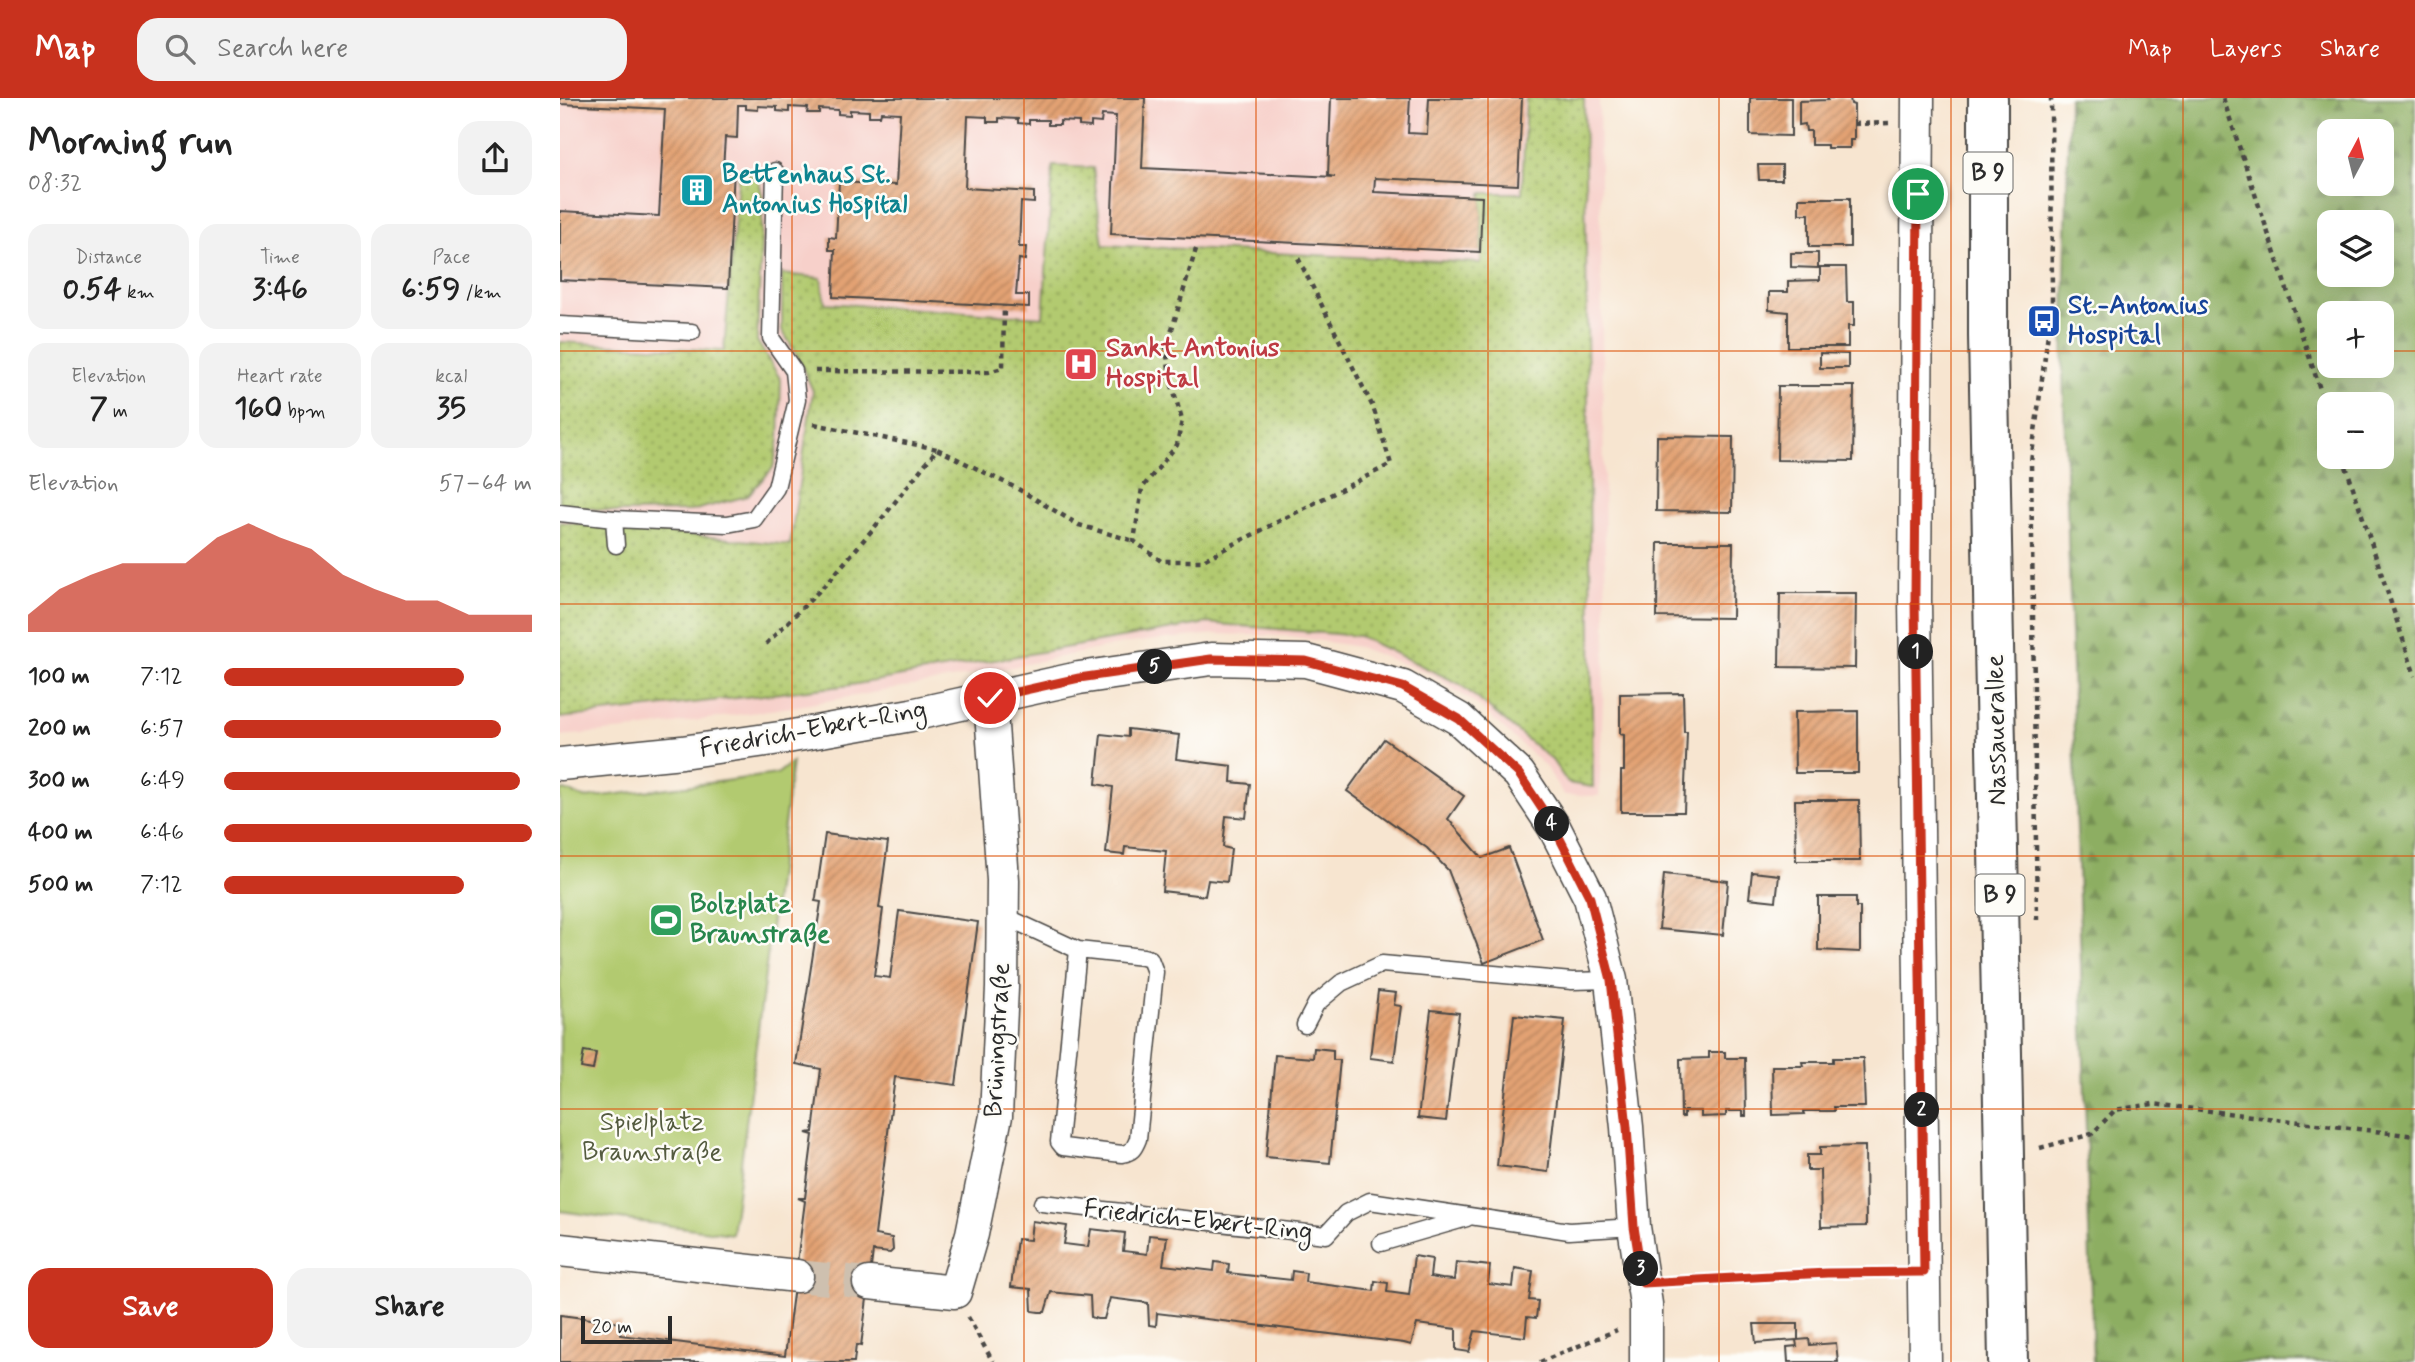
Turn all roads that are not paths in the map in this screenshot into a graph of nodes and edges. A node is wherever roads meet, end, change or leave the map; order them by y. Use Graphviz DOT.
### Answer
graph roads {
  1 [pos="1918,98"];
  2 [pos="1988,98"];
  3 [pos="775,171"];
  4 [pos="560,325"];
  5 [pos="692,332"];
  6 [pos="560,513"];
  7 [pos="614,519"];
  8 [pos="616,545"];
  9 [pos="990,698"];
  10 [pos="560,764"];
  11 [pos="1002,915"];
  12 [pos="1078,950"];
  13 [pos="1611,980"];
  14 [pos="1305,1025"];
  15 [pos="1042,1203"];
  16 [pos="1472,1216"];
  17 [pos="1634,1227"];
  18 [pos="1381,1243"];
  19 [pos="560,1250"];
  20 [pos="797,1276"];
  21 [pos="869,1283"];
  22 [pos="1646,1362"];
  23 [pos="1925,1362"];
  24 [pos="2008,1362"];
  1 -- 23 [label="street"];
  2 -- 24 [label="main road, Nassauerallee / B 9"];
  3 -- 7 [label="lane"];
  4 -- 5 [label="lane"];
  6 -- 7 [label="lane"];
  7 -- 8 [label="lane"];
  9 -- 10 [label="street, Friedrich-Ebert-Ring"];
  9 -- 11 [label="street, Brüningstraße"];
  9 -- 13 [label="street, Friedrich-Ebert-Ring"];
  11 -- 12 [label="lane"];
  11 -- 21 [label="street, Brüningstraße"];
  12 -- 12 [label="lane"];
  13 -- 14 [label="lane"];
  13 -- 17 [label="street, Friedrich-Ebert-Ring"];
  15 -- 16 [label="lane, Friedrich-Ebert-Ring"];
  16 -- 17 [label="lane, Friedrich-Ebert-Ring"];
  16 -- 18 [label="lane"];
  17 -- 22 [label="street, Friedrich-Ebert-Ring"];
  19 -- 20 [label="street"];
}
